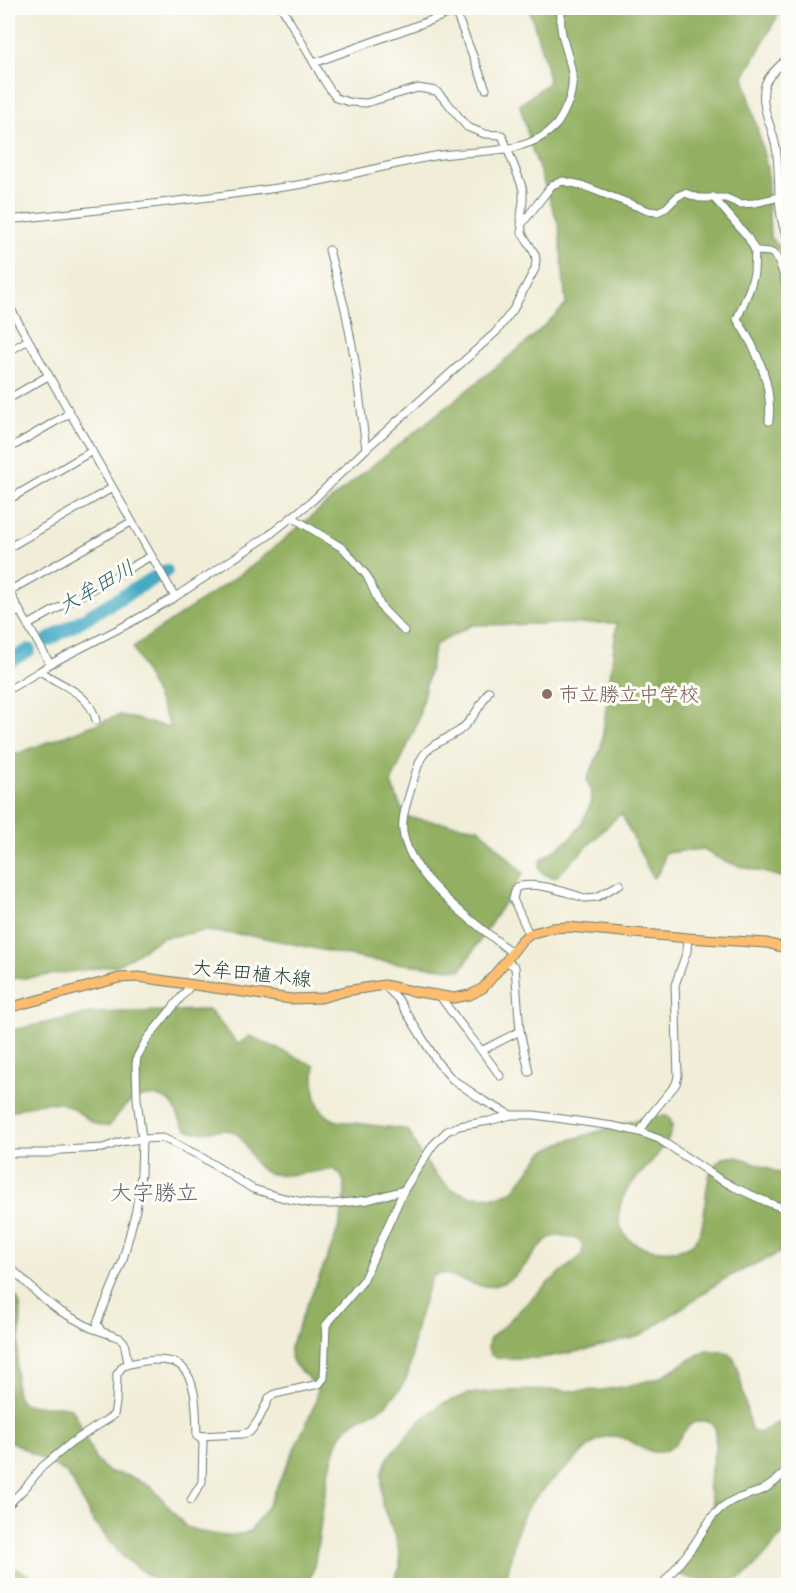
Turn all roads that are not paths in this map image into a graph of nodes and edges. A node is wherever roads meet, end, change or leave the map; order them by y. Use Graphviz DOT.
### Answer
graph roads {
  1 [pos="282,8"];
  2 [pos="562,8"];
  3 [pos="455,9"];
  4 [pos="789,57"];
  5 [pos="314,63"];
  6 [pos="486,89"];
  7 [pos="508,149"];
  8 [pos="713,197"];
  9 [pos="780,197"];
  10 [pos="8,220"];
  11 [pos="521,225"];
  12 [pos="789,238"];
  13 [pos="329,250"];
  14 [pos="755,250"];
  15 [pos="789,298"];
  16 [pos="8,304"];
  17 [pos="28,340"];
  18 [pos="8,352"];
  19 [pos="48,376"];
  20 [pos="8,399"];
  21 [pos="69,411"];
  22 [pos="769,422"];
  23 [pos="8,449"];
  24 [pos="366,449"];
  25 [pos="92,451"];
  26 [pos="112,488"];
  27 [pos="8,500"];
  28 [pos="292,517"];
  29 [pos="131,522"];
  30 [pos="8,548"];
  31 [pos="151,556"];
  32 [pos="8,590"];
  33 [pos="175,597"];
  34 [pos="19,611"];
  35 [pos="8,617"];
  36 [pos="28,625"];
  37 [pos="404,631"];
  38 [pos="50,664"];
  39 [pos="40,671"];
  40 [pos="8,690"];
  41 [pos="489,691"];
  42 [pos="96,720"];
  43 [pos="620,884"];
  44 [pos="530,934"];
  45 [pos="688,938"];
  46 [pos="789,949"];
  47 [pos="509,957"];
  48 [pos="191,985"];
  49 [pos="384,985"];
  50 [pos="440,996"];
  51 [pos="8,1008"];
  52 [pos="520,1031"];
  53 [pos="483,1050"];
  54 [pos="529,1072"];
  55 [pos="500,1076"];
  56 [pos="511,1114"];
  57 [pos="640,1132"];
  58 [pos="142,1139"];
  59 [pos="8,1153"];
  60 [pos="404,1190"];
  61 [pos="789,1210"];
  62 [pos="8,1265"];
  63 [pos="101,1331"];
  64 [pos="128,1364"];
  65 [pos="197,1436"];
  66 [pos="789,1468"];
  67 [pos="191,1500"];
  68 [pos="8,1505"];
  69 [pos="662,1586"];
  1 -- 5 [label="street"];
  2 -- 7 [label="street"];
  3 -- 5 [label="street"];
  3 -- 6 [label="street"];
  4 -- 9 [label="street"];
  5 -- 7 [label="street"];
  7 -- 10 [label="street"];
  7 -- 11 [label="street"];
  8 -- 9 [label="street"];
  8 -- 11 [label="street"];
  8 -- 14 [label="street"];
  9 -- 12 [label="street"];
  11 -- 24 [label="street"];
  13 -- 24 [label="street"];
  14 -- 15 [label="street"];
  14 -- 22 [label="street"];
  16 -- 17 [label="street"];
  17 -- 18 [label="street"];
  17 -- 19 [label="street"];
  19 -- 20 [label="street"];
  19 -- 21 [label="street"];
  21 -- 23 [label="street"];
  21 -- 25 [label="street"];
  24 -- 28 [label="street"];
  25 -- 26 [label="street"];
  25 -- 27 [label="street"];
  26 -- 29 [label="street"];
  26 -- 30 [label="street"];
  28 -- 33 [label="street"];
  28 -- 37 [label="street"];
  29 -- 31 [label="street"];
  29 -- 32 [label="street"];
  31 -- 33 [label="street"];
  31 -- 36 [label="street"];
  32 -- 34 [label="street"];
  33 -- 38 [label="street"];
  34 -- 35 [label="street"];
  34 -- 36 [label="street"];
  36 -- 38 [label="street"];
  38 -- 39 [label="street"];
  39 -- 40 [label="street"];
  39 -- 42 [label="street"];
  41 -- 47 [label="street"];
  43 -- 44 [label="street"];
  44 -- 45 [label="main road"];
  44 -- 47 [label="main road, 大牟田植木線"];
  45 -- 46 [label="main road"];
  45 -- 57 [label="street"];
  47 -- 50 [label="main road, 大牟田植木線"];
  47 -- 52 [label="street"];
  48 -- 49 [label="main road, 大牟田植木線"];
  48 -- 51 [label="main road, 大牟田植木線"];
  48 -- 58 [label="street"];
  49 -- 50 [label="main road, 大牟田植木線"];
  49 -- 56 [label="street"];
  50 -- 53 [label="street"];
  52 -- 53 [label="street"];
  52 -- 54 [label="street"];
  53 -- 55 [label="street"];
  56 -- 57 [label="street"];
  56 -- 60 [label="street"];
  57 -- 61 [label="street"];
  58 -- 59 [label="street"];
  58 -- 60 [label="street"];
  58 -- 63 [label="street"];
  60 -- 65 [label="street"];
  62 -- 63 [label="street"];
  63 -- 64 [label="street"];
  64 -- 65 [label="street"];
  64 -- 68 [label="street"];
  65 -- 67 [label="street"];
  66 -- 69 [label="street"];
}
